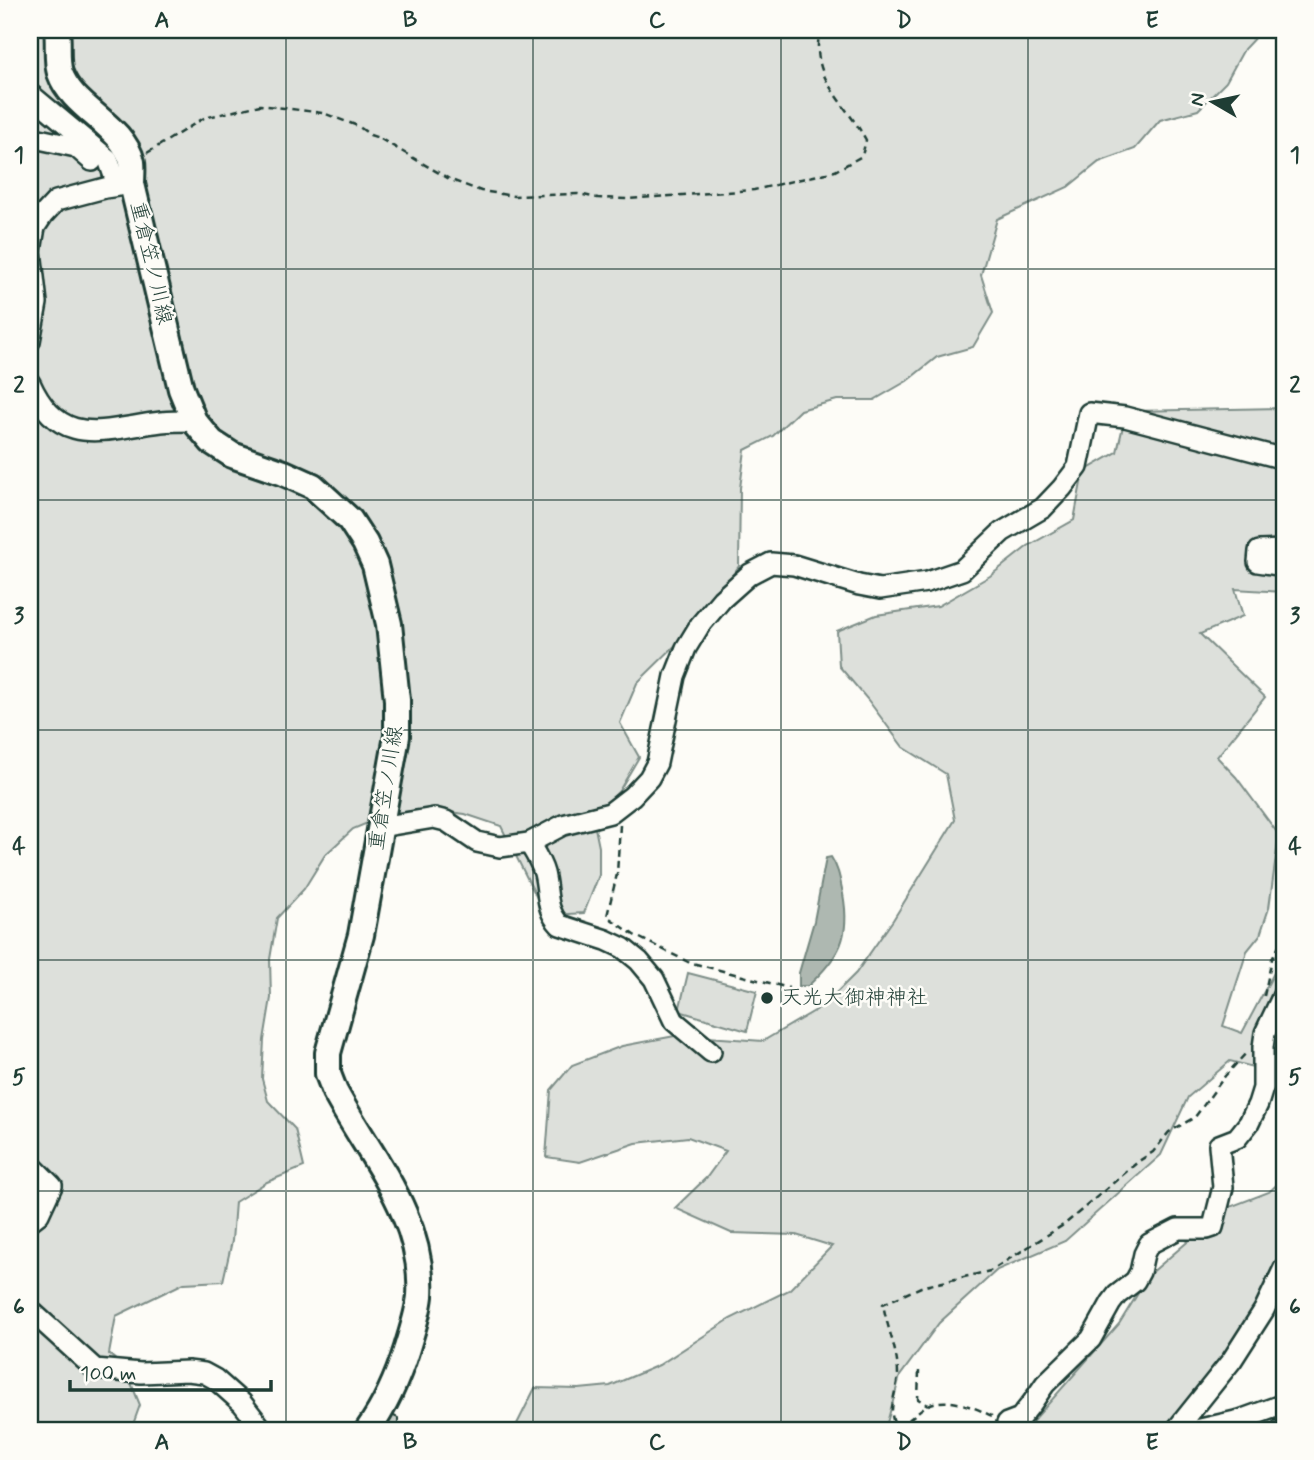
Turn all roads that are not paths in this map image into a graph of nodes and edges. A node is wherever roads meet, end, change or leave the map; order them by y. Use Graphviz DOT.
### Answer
graph roads {
  1 [pos="57,30"];
  2 [pos="30,94"];
  3 [pos="30,137"];
  4 [pos="126,174"];
  5 [pos="30,341"];
  6 [pos="30,383"];
  7 [pos="194,421"];
  8 [pos="1284,459"];
  9 [pos="1284,550"];
  10 [pos="1284,566"];
  11 [pos="380,827"];
  12 [pos="529,843"];
  13 [pos="1284,993"];
  14 [pos="711,1052"];
  15 [pos="30,1164"];
  16 [pos="30,1221"];
  17 [pos="1284,1268"];
  18 [pos="30,1310"];
  19 [pos="1284,1404"];
  20 [pos="1009,1427"];
  21 [pos="263,1430"];
  22 [pos="368,1430"];
  23 [pos="1176,1430"];
  24 [pos="1196,1430"];
  1 -- 4 [label="main road, 重倉笠ノ川線"];
  2 -- 4 [label="street"];
  3 -- 4 [label="street"];
  4 -- 5 [label="street"];
  4 -- 7 [label="main road, 重倉笠ノ川線"];
  6 -- 7 [label="street"];
  7 -- 11 [label="main road, 重倉笠ノ川線"];
  8 -- 12 [label="street"];
  9 -- 10 [label="street"];
  11 -- 12 [label="street"];
  11 -- 22 [label="main road, 重倉笠ノ川線"];
  12 -- 14 [label="street"];
  13 -- 20 [label="street"];
  15 -- 16 [label="street"];
  17 -- 23 [label="street"];
  18 -- 21 [label="street"];
  19 -- 24 [label="street"];
}
